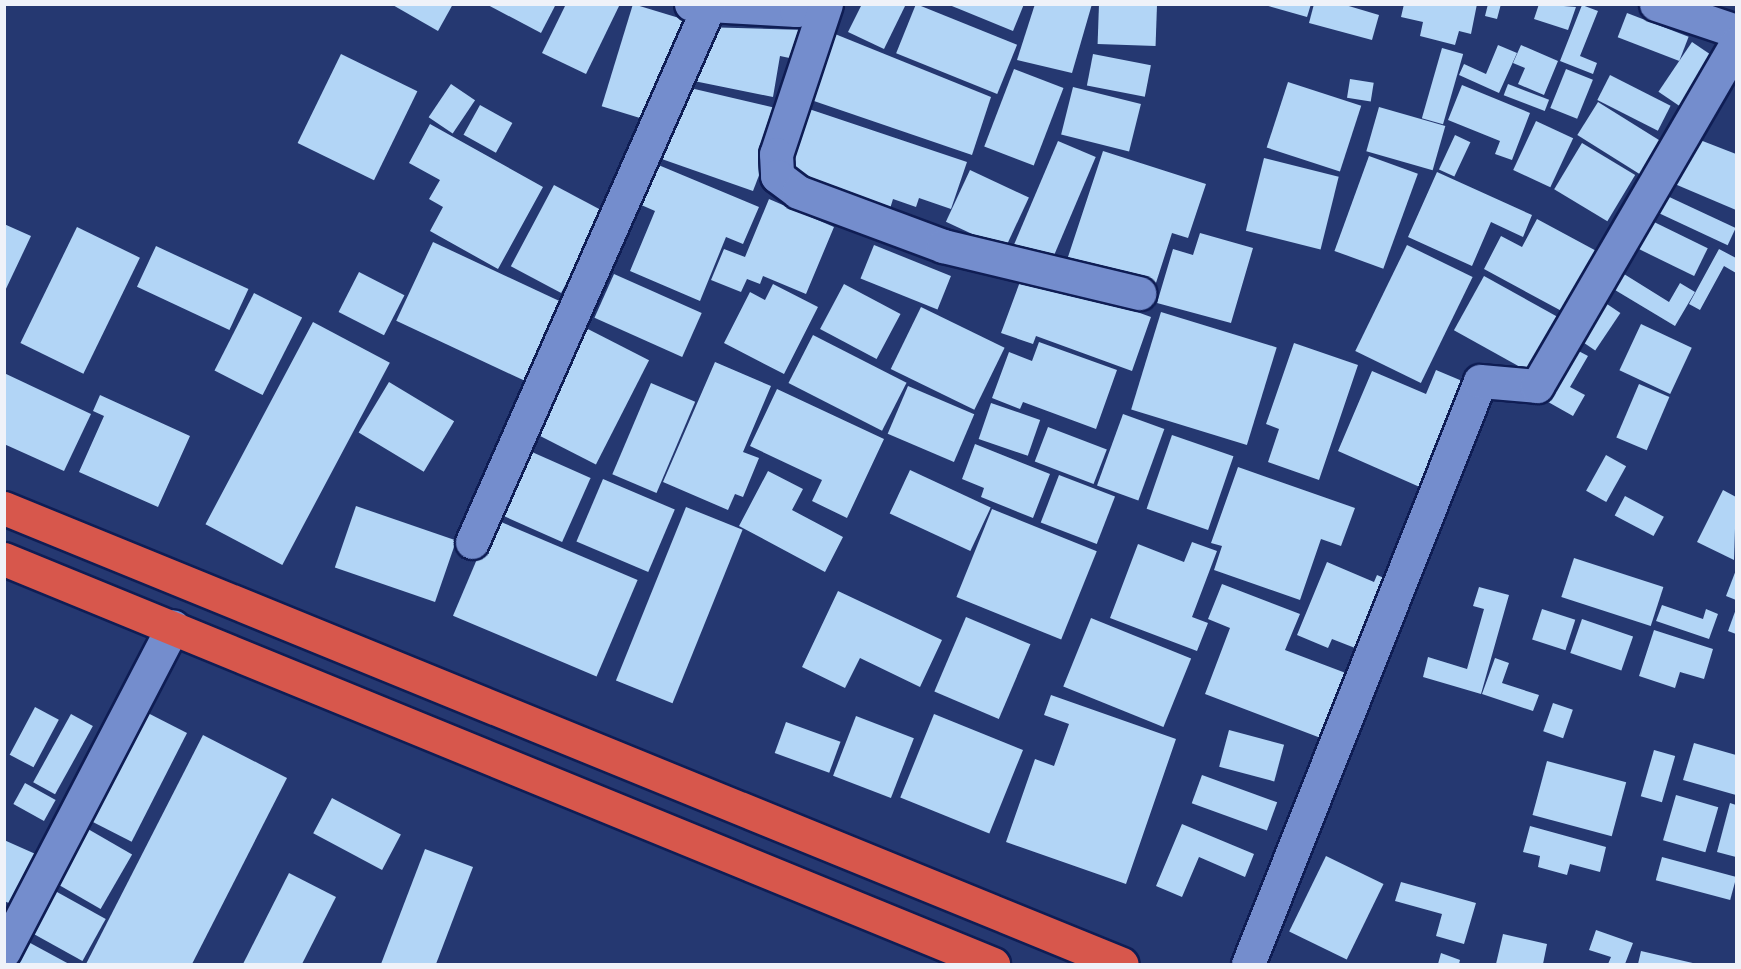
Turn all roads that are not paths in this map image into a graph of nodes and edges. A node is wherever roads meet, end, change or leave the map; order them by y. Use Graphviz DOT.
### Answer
graph roads {
  1 [pos="808,4"];
  2 [pos="826,4"];
  3 [pos="1656,4"];
  4 [pos="700,6"];
  5 [pos="1737,31"];
  6 [pos="1737,44"];
  7 [pos="1139,293"];
  8 [pos="4,508"];
  9 [pos="472,542"];
  10 [pos="4,559"];
  11 [pos="173,626"];
  12 [pos="4,951"];
  13 [pos="993,964"];
  14 [pos="1122,964"];
  15 [pos="1248,964"];
  1 -- 4 [label="street"];
  2 -- 7 [label="street"];
  3 -- 5 [label="street"];
  4 -- 9 [label="street"];
  6 -- 15 [label="street"];
  8 -- 14 [label="highway"];
  10 -- 11 [label="highway"];
  11 -- 12 [label="street"];
  11 -- 13 [label="highway"];
}
